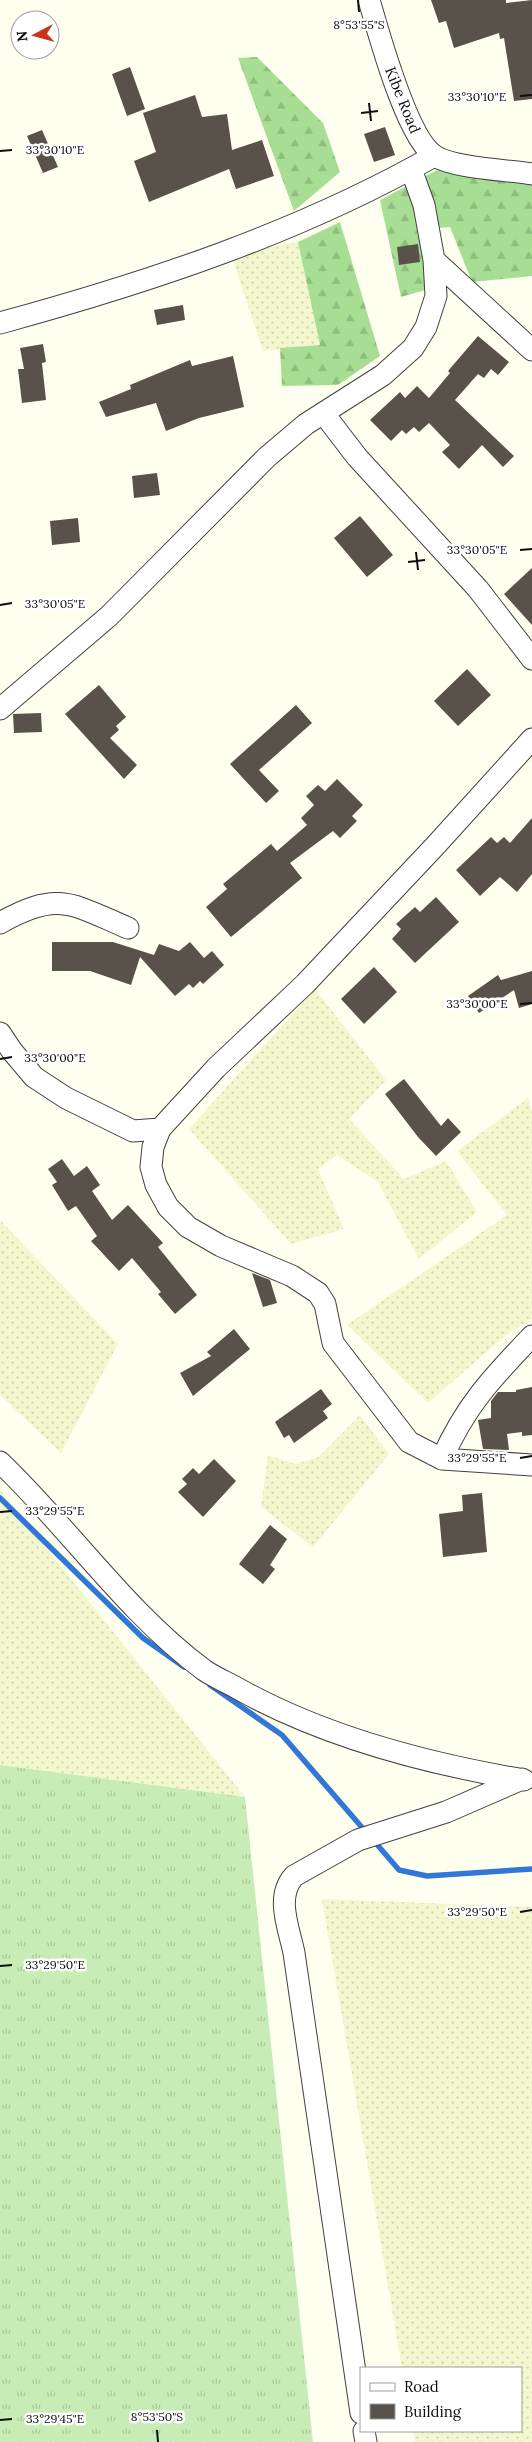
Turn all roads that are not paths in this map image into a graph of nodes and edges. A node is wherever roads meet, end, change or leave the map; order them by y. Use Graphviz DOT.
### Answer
graph roads {
  1 [pos="369,0"];
  2 [pos="434,156"];
  3 [pos="411,169"];
  4 [pos="532,174"];
  5 [pos="434,260"];
  6 [pos="0,323"];
  7 [pos="532,350"];
  8 [pos="324,414"];
  9 [pos="532,659"];
  10 [pos="0,709"];
  11 [pos="532,739"];
  12 [pos="0,923"];
  13 [pos="128,928"];
  14 [pos="0,1033"];
  15 [pos="160,1129"];
  16 [pos="532,1336"];
  17 [pos="442,1459"];
  18 [pos="0,1462"];
  19 [pos="532,1465"];
  20 [pos="527,1780"];
  21 [pos="360,2406"];
  1 -- 2 [label="street, Kibe Road"];
  2 -- 3 [label="street"];
  2 -- 4 [label="street"];
  3 -- 5 [label="street"];
  3 -- 6 [label="street"];
  5 -- 7 [label="street"];
  5 -- 8 [label="street"];
  8 -- 9 [label="street"];
  8 -- 10 [label="street"];
  11 -- 15 [label="street"];
  12 -- 13 [label="street"];
  14 -- 15 [label="street"];
  15 -- 17 [label="street"];
  16 -- 17 [label="street"];
  17 -- 19 [label="street"];
  18 -- 20 [label="street"];
  20 -- 21 [label="street"];
}
